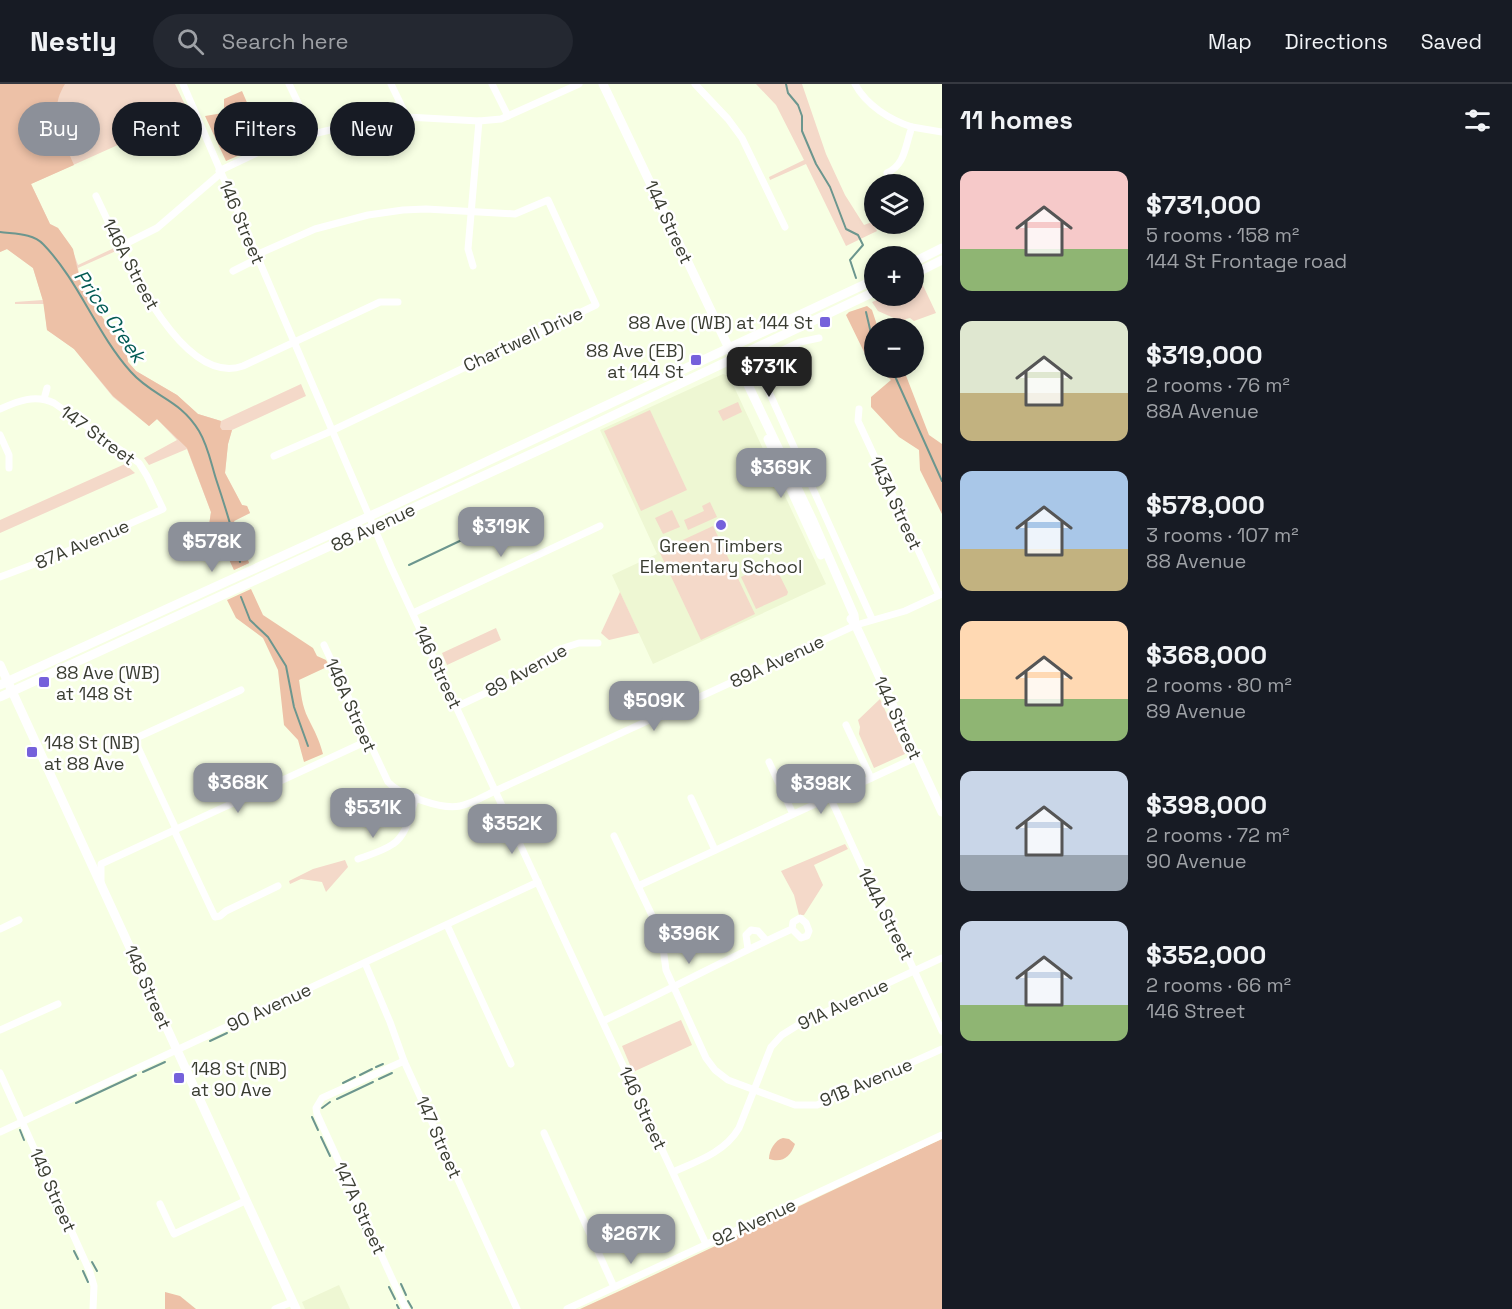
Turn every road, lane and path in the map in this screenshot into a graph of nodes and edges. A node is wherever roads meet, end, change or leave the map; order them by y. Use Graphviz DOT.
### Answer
graph roads {
  1 [pos="183,84"];
  2 [pos="290,84"];
  3 [pos="391,84"];
  4 [pos="492,84"];
  5 [pos="579,84"];
  6 [pos="603,84"];
  7 [pos="695,84"];
  8 [pos="855,84"];
  9 [pos="298,102"];
  10 [pos="400,102"];
  11 [pos="508,116"];
  12 [pos="415,117"];
  13 [pos="479,121"];
  14 [pos="912,127"];
  15 [pos="942,132"];
  16 [pos="251,156"];
  17 [pos="220,172"];
  18 [pos="887,173"];
  19 [pos="96,196"];
  20 [pos="470,211"];
  21 [pos="785,227"];
  22 [pos="120,246"];
  23 [pos="942,248"];
  24 [pos="257,257"];
  25 [pos="924,257"];
  26 [pos="942,260"];
  27 [pos="473,266"];
  28 [pos="924,269"];
  29 [pos="233,272"];
  30 [pos="864,285"];
  31 [pos="864,297"];
  32 [pos="398,302"];
  33 [pos="819,338"];
  34 [pos="293,342"];
  35 [pos="729,349"];
  36 [pos="734,360"];
  37 [pos="47,388"];
  38 [pos="44,399"];
  39 [pos="0,409"];
  40 [pos="860,409"];
  41 [pos="332,430"];
  42 [pos="0,435"];
  43 [pos="274,456"];
  44 [pos="9,468"];
  45 [pos="163,509"];
  46 [pos="369,516"];
  47 [pos="374,526"];
  48 [pos="600,526"];
  49 [pos="0,577"];
  50 [pos="940,595"];
  51 [pos="412,613"];
  52 [pos="872,620"];
  53 [pos="855,625"];
  54 [pos="598,643"];
  55 [pos="324,645"];
  56 [pos="0,664"];
  57 [pos="4,683"];
  58 [pos="241,690"];
  59 [pos="12,692"];
  60 [pos="0,697"];
  61 [pos="456,707"];
  62 [pos="846,725"];
  63 [pos="367,741"];
  64 [pos="917,757"];
  65 [pos="769,762"];
  66 [pos="871,778"];
  67 [pos="495,791"];
  68 [pos="416,797"];
  69 [pos="830,797"];
  70 [pos="691,798"];
  71 [pos="942,812"];
  72 [pos="793,814"];
  73 [pos="175,830"];
  74 [pos="614,836"];
  75 [pos="715,850"];
  76 [pos="358,860"];
  77 [pos="100,882"];
  78 [pos="538,882"];
  79 [pos="278,886"];
  80 [pos="638,886"];
  81 [pos="20,920"];
  82 [pos="447,926"];
  83 [pos="0,929"];
  84 [pos="792,929"];
  85 [pos="766,940"];
  86 [pos="748,949"];
  87 [pos="942,958"];
  88 [pos="365,963"];
  89 [pos="914,971"];
  90 [pos="674,988"];
  91 [pos="58,1004"];
  92 [pos="603,1021"];
  93 [pos="0,1030"];
  94 [pos="942,1031"];
  95 [pos="942,1048"];
  96 [pos="176,1050"];
  97 [pos="404,1061"];
  98 [pos="511,1065"];
  99 [pos="0,1073"];
  100 [pos="754,1089"];
  101 [pos="22,1122"];
  102 [pos="0,1132"];
  103 [pos="544,1133"];
  104 [pos="942,1135"];
  105 [pos="674,1172"];
  106 [pos="245,1201"];
  107 [pos="160,1204"];
  108 [pos="706,1244"];
  109 [pos="614,1287"];
  110 [pos="294,1305"];
  111 [pos="93,1309"];
  112 [pos="275,1309"];
  113 [pos="406,1309"];
  114 [pos="517,1309"];
  115 [pos="567,1309"];
  1 -- 17 [label="street, 146 Street"];
  2 -- 9 [label="street"];
  3 -- 10 [label="street"];
  4 -- 11 [label="street"];
  5 -- 11 [label="street"];
  6 -- 35 [label="main road, 144 Street"];
  7 -- 21 [label="street"];
  8 -- 14 [label="street"];
  11 -- 13 [label="street"];
  12 -- 13 [label="street"];
  13 -- 20 [label="street"];
  14 -- 15 [label="street"];
  14 -- 18 [label="street"];
  16 -- 17 [label="street"];
  17 -- 22 [label="street"];
  17 -- 24 [label="street, 146 Street"];
  19 -- 22 [label="street, 146A Street"];
  20 -- 24 [label="street, Chartwell Drive"];
  20 -- 27 [label="street"];
  20 -- 41 [label="street, Chartwell Drive"];
  22 -- 34 [label="street, 146A Street"];
  23 -- 25 [label="main road"];
  24 -- 29 [label="street, Chartwell Drive"];
  24 -- 34 [label="street, 146 Street"];
  26 -- 28 [label="main road"];
  30 -- 35 [label="main road, 88 Avenue"];
  31 -- 36 [label="main road, 88 Avenue"];
  32 -- 34 [label="street"];
  33 -- 52 [label="street"];
  34 -- 41 [label="street, 146 Street"];
  35 -- 36 [label="main road, 144 Street"];
  35 -- 46 [label="main road, 88 Avenue"];
  36 -- 47 [label="main road, 88 Avenue"];
  36 -- 53 [label="main road, 144 Street"];
  37 -- 38 [label="street"];
  38 -- 39 [label="street"];
  38 -- 45 [label="street, 147 Street"];
  40 -- 50 [label="street, 143A Street"];
  41 -- 43 [label="street"];
  41 -- 46 [label="street, 146 Street"];
  42 -- 44 [label="street"];
  45 -- 49 [label="street, 87A Avenue"];
  46 -- 47 [label="street, 146 Street"];
  46 -- 57 [label="main road, 88 Avenue"];
  47 -- 51 [label="street, 146 Street"];
  47 -- 59 [label="main road, 88 Avenue"];
  48 -- 51 [label="street"];
  50 -- 52 [label="street, 89A Avenue"];
  51 -- 61 [label="street, 146 Street"];
  52 -- 53 [label="street, 89A Avenue"];
  53 -- 64 [label="main road, 144 Street"];
  53 -- 67 [label="street, 89A Avenue"];
  54 -- 61 [label="street, 89 Avenue"];
  55 -- 63 [label="street, 146A Street"];
  56 -- 57 [label="main road, 148 Street"];
  57 -- 59 [label="main road, 148 Street"];
  58 -- 73 [label="street"];
  59 -- 60 [label="main road, 88 Avenue"];
  59 -- 77 [label="main road, 148 Street"];
  61 -- 67 [label="street, 146 Street"];
  62 -- 66 [label="street"];
  63 -- 68 [label="street, 146A Street"];
  63 -- 73 [label="street"];
  64 -- 66 [label="street"];
  64 -- 71 [label="main road, 144 Street"];
  65 -- 72 [label="street"];
  66 -- 69 [label="street"];
  67 -- 68 [label="street, 89A Avenue"];
  67 -- 78 [label="street, 146 Street"];
  68 -- 76 [label="street"];
  69 -- 72 [label="street"];
  69 -- 89 [label="street, 144A Street"];
  70 -- 75 [label="street"];
  72 -- 75 [label="street"];
  73 -- 77 [label="street"];
  73 -- 79 [label="street"];
  74 -- 80 [label="street, 91B Avenue"];
  75 -- 80 [label="street"];
  77 -- 96 [label="main road, 148 Street"];
  78 -- 82 [label="street, 90 Avenue"];
  78 -- 92 [label="street, 146 Street"];
  80 -- 90 [label="street, 91B Avenue"];
  81 -- 83 [label="street"];
  82 -- 88 [label="street, 90 Avenue"];
  82 -- 98 [label="street"];
  84 -- 85 [label="street"];
  85 -- 86 [label="street"];
  85 -- 86 [label="street"];
  86 -- 90 [label="street"];
  87 -- 89 [label="street, 91A Avenue"];
  88 -- 96 [label="street, 90 Avenue"];
  88 -- 97 [label="street, 147 Street"];
  89 -- 94 [label="street, 144A Street"];
  89 -- 100 [label="street, 91A Avenue"];
  90 -- 92 [label="street"];
  90 -- 100 [label="street, 91B Avenue"];
  91 -- 93 [label="street"];
  92 -- 105 [label="street, 146 Street"];
  95 -- 100 [label="street, 91B Avenue"];
  96 -- 101 [label="street, 90 Avenue"];
  96 -- 106 [label="main road, 148 Street"];
  97 -- 113 [label="street, 147A Street"];
  97 -- 114 [label="street, 147 Street"];
  99 -- 101 [label="street, 149 Street"];
  100 -- 105 [label="street, 91A Avenue"];
  101 -- 102 [label="street, 90 Avenue"];
  101 -- 111 [label="street, 149 Street"];
  103 -- 109 [label="street"];
  104 -- 108 [label="street, 92 Avenue"];
  105 -- 108 [label="street, 146 Street"];
  106 -- 107 [label="street"];
  106 -- 110 [label="main road, 148 Street"];
  108 -- 109 [label="street, 92 Avenue"];
  109 -- 115 [label="street, 92 Avenue"];
  110 -- 112 [label="street"];
}
